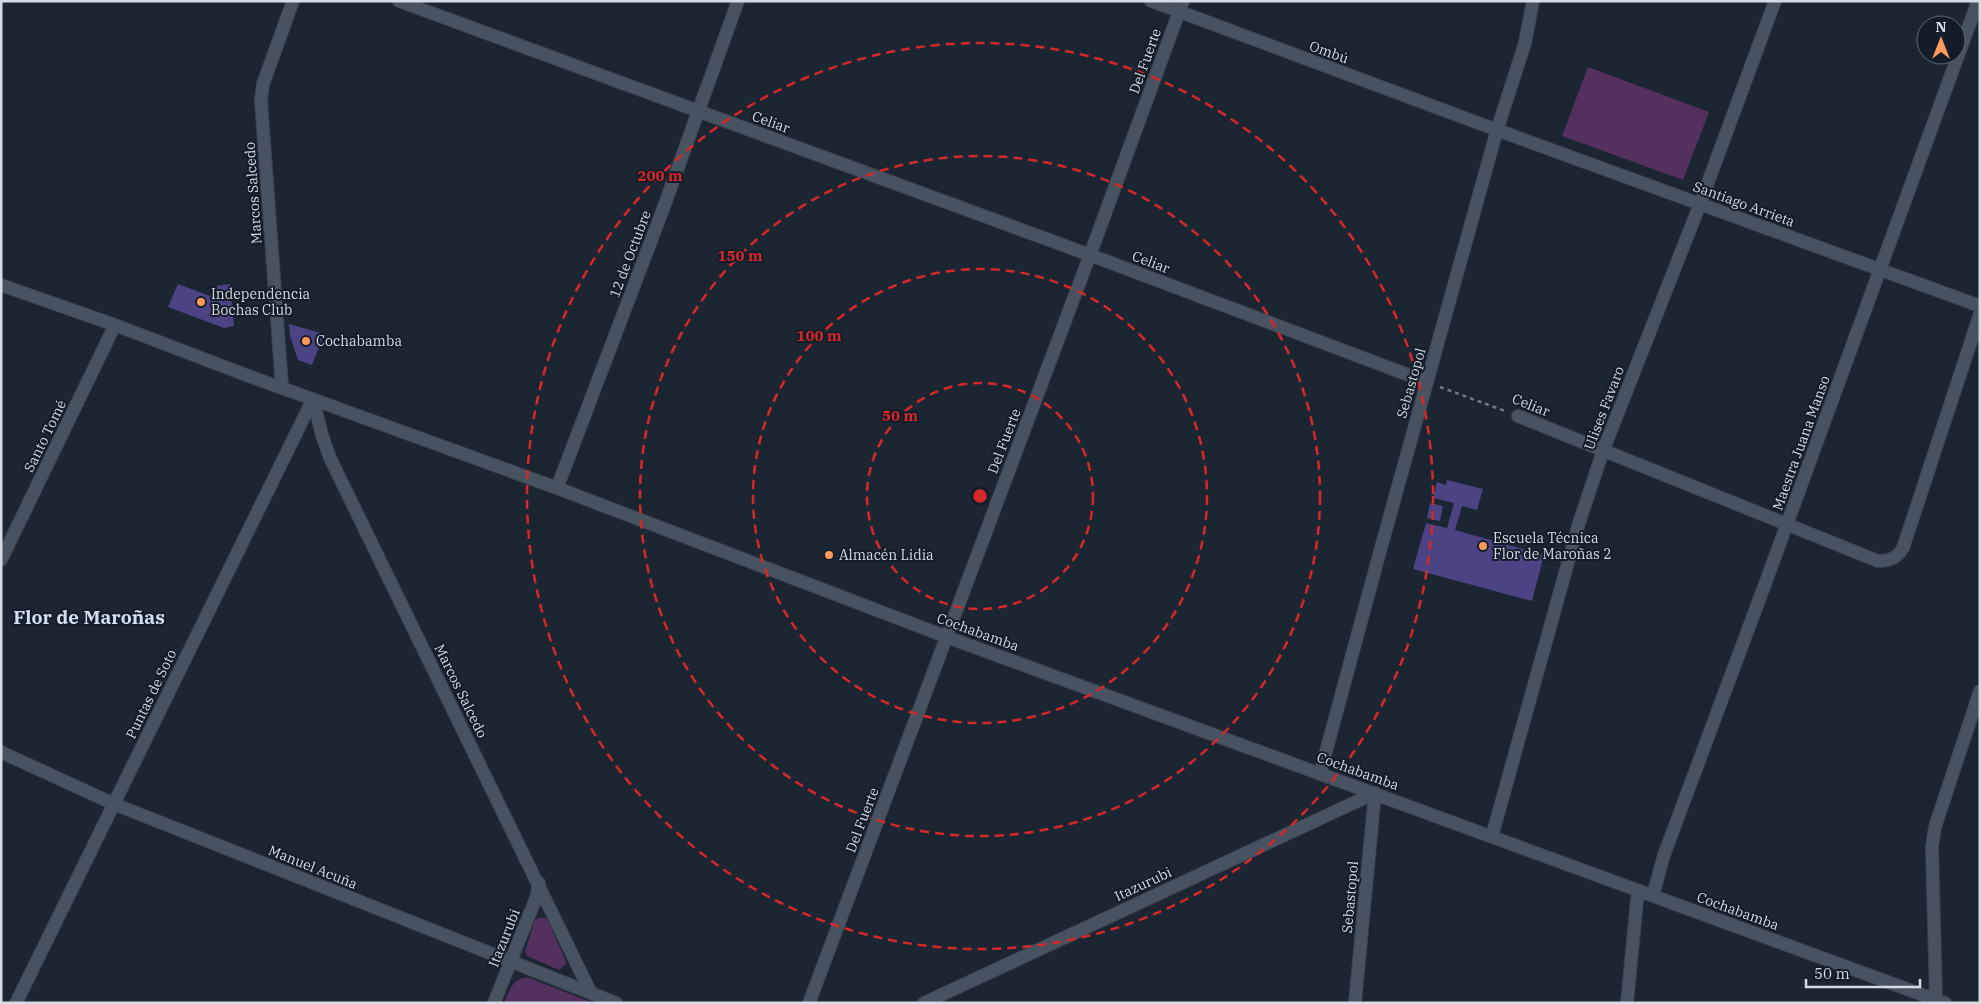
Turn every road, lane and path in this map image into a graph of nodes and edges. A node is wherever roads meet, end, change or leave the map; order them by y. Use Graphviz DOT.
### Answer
graph roads {
  1 [pos="293,1"];
  2 [pos="399,1"];
  3 [pos="738,1"];
  4 [pos="1151,1"];
  5 [pos="1533,1"];
  6 [pos="1775,1"];
  7 [pos="1978,1"];
  8 [pos="1181,6"];
  9 [pos="1975,24"];
  10 [pos="697,111"];
  11 [pos="1497,130"];
  12 [pos="1700,204"];
  13 [pos="1090,255"];
  14 [pos="1881,271"];
  15 [pos="1,285"];
  16 [pos="1980,306"];
  17 [pos="1980,314"];
  18 [pos="115,325"];
  19 [pos="1427,382"];
  20 [pos="282,387"];
  21 [pos="313,399"];
  22 [pos="1518,416"];
  23 [pos="1603,451"];
  24 [pos="558,488"];
  25 [pos="1786,525"];
  26 [pos="1,560"];
  27 [pos="947,637"];
  28 [pos="1980,691"];
  29 [pos="1,752"];
  30 [pos="1320,774"];
  31 [pos="1375,793"];
  32 [pos="114,804"];
  33 [pos="1492,836"];
  34 [pos="539,883"];
  35 [pos="1638,890"];
  36 [pos="1653,896"];
  37 [pos="510,961"];
  38 [pos="591,993"];
  39 [pos="1941,1001"];
  40 [pos="16,1003"];
  41 [pos="494,1003"];
  42 [pos="616,1003"];
  43 [pos="810,1003"];
  44 [pos="924,1003"];
  45 [pos="1355,1003"];
  46 [pos="1628,1003"];
  1 -- 20 [label="street, Marcos Salcedo"];
  2 -- 10 [label="street, Celiar"];
  3 -- 10 [label="street, 12 de Octubre"];
  4 -- 8 [label="street, Ombú"];
  5 -- 11 [label="street, Sebastopol"];
  6 -- 12 [label="street, Ulises Favaro"];
  7 -- 9 [label="street, Maestra Juana Manso"];
  8 -- 11 [label="street, Ombú"];
  8 -- 13 [label="street, Del Fuerte"];
  9 -- 14 [label="street, Maestra Juana Manso"];
  10 -- 13 [label="street, Celiar"];
  10 -- 24 [label="street, 12 de Octubre"];
  11 -- 12 [label="street, Santiago Arrieta"];
  11 -- 19 [label="street, Sebastopol"];
  12 -- 14 [label="street, Santiago Arrieta"];
  12 -- 23 [label="street, Ulises Favaro"];
  13 -- 19 [label="street, Celiar"];
  13 -- 27 [label="street, Del Fuerte"];
  14 -- 16 [label="street, Santiago Arrieta"];
  14 -- 25 [label="street, Maestra Juana Manso"];
  15 -- 18 [label="street, Cochabamba"];
  17 -- 25 [label="street, Celiar"];
  18 -- 20 [label="street, Cochabamba"];
  18 -- 26 [label="street, Santo Tomé"];
  19 -- 22 [label="path, Celiar"];
  19 -- 30 [label="street, Sebastopol"];
  20 -- 21 [label="street, Cochabamba"];
  21 -- 24 [label="street, Cochabamba"];
  21 -- 32 [label="street, Puntas de Soto"];
  21 -- 34 [label="street, Marcos Salcedo"];
  22 -- 23 [label="street, Celiar"];
  23 -- 25 [label="street, Celiar"];
  23 -- 33 [label="street, Ulises Favaro"];
  24 -- 27 [label="street, Cochabamba"];
  25 -- 36 [label="street, Maestra Juana Manso"];
  27 -- 30 [label="street, Cochabamba"];
  27 -- 43 [label="street, Del Fuerte"];
  28 -- 39 [label="street"];
  29 -- 32 [label="street, Manuel Acuña"];
  30 -- 31 [label="street, Cochabamba"];
  31 -- 33 [label="street, Cochabamba"];
  31 -- 44 [label="street, Itazurubi"];
  31 -- 45 [label="street, Sebastopol"];
  32 -- 37 [label="street, Manuel Acuña"];
  32 -- 40 [label="street, Puntas de Soto"];
  33 -- 35 [label="street, Cochabamba"];
  34 -- 37 [label="street, Itazurubi"];
  34 -- 38 [label="street, Marcos Salcedo"];
  35 -- 36 [label="street, Cochabamba"];
  35 -- 46 [label="street"];
  36 -- 39 [label="street, Cochabamba"];
  37 -- 38 [label="street, Manuel Acuña"];
  37 -- 41 [label="street, Itazurubi"];
  38 -- 42 [label="street, Manuel Acuña"];
}
